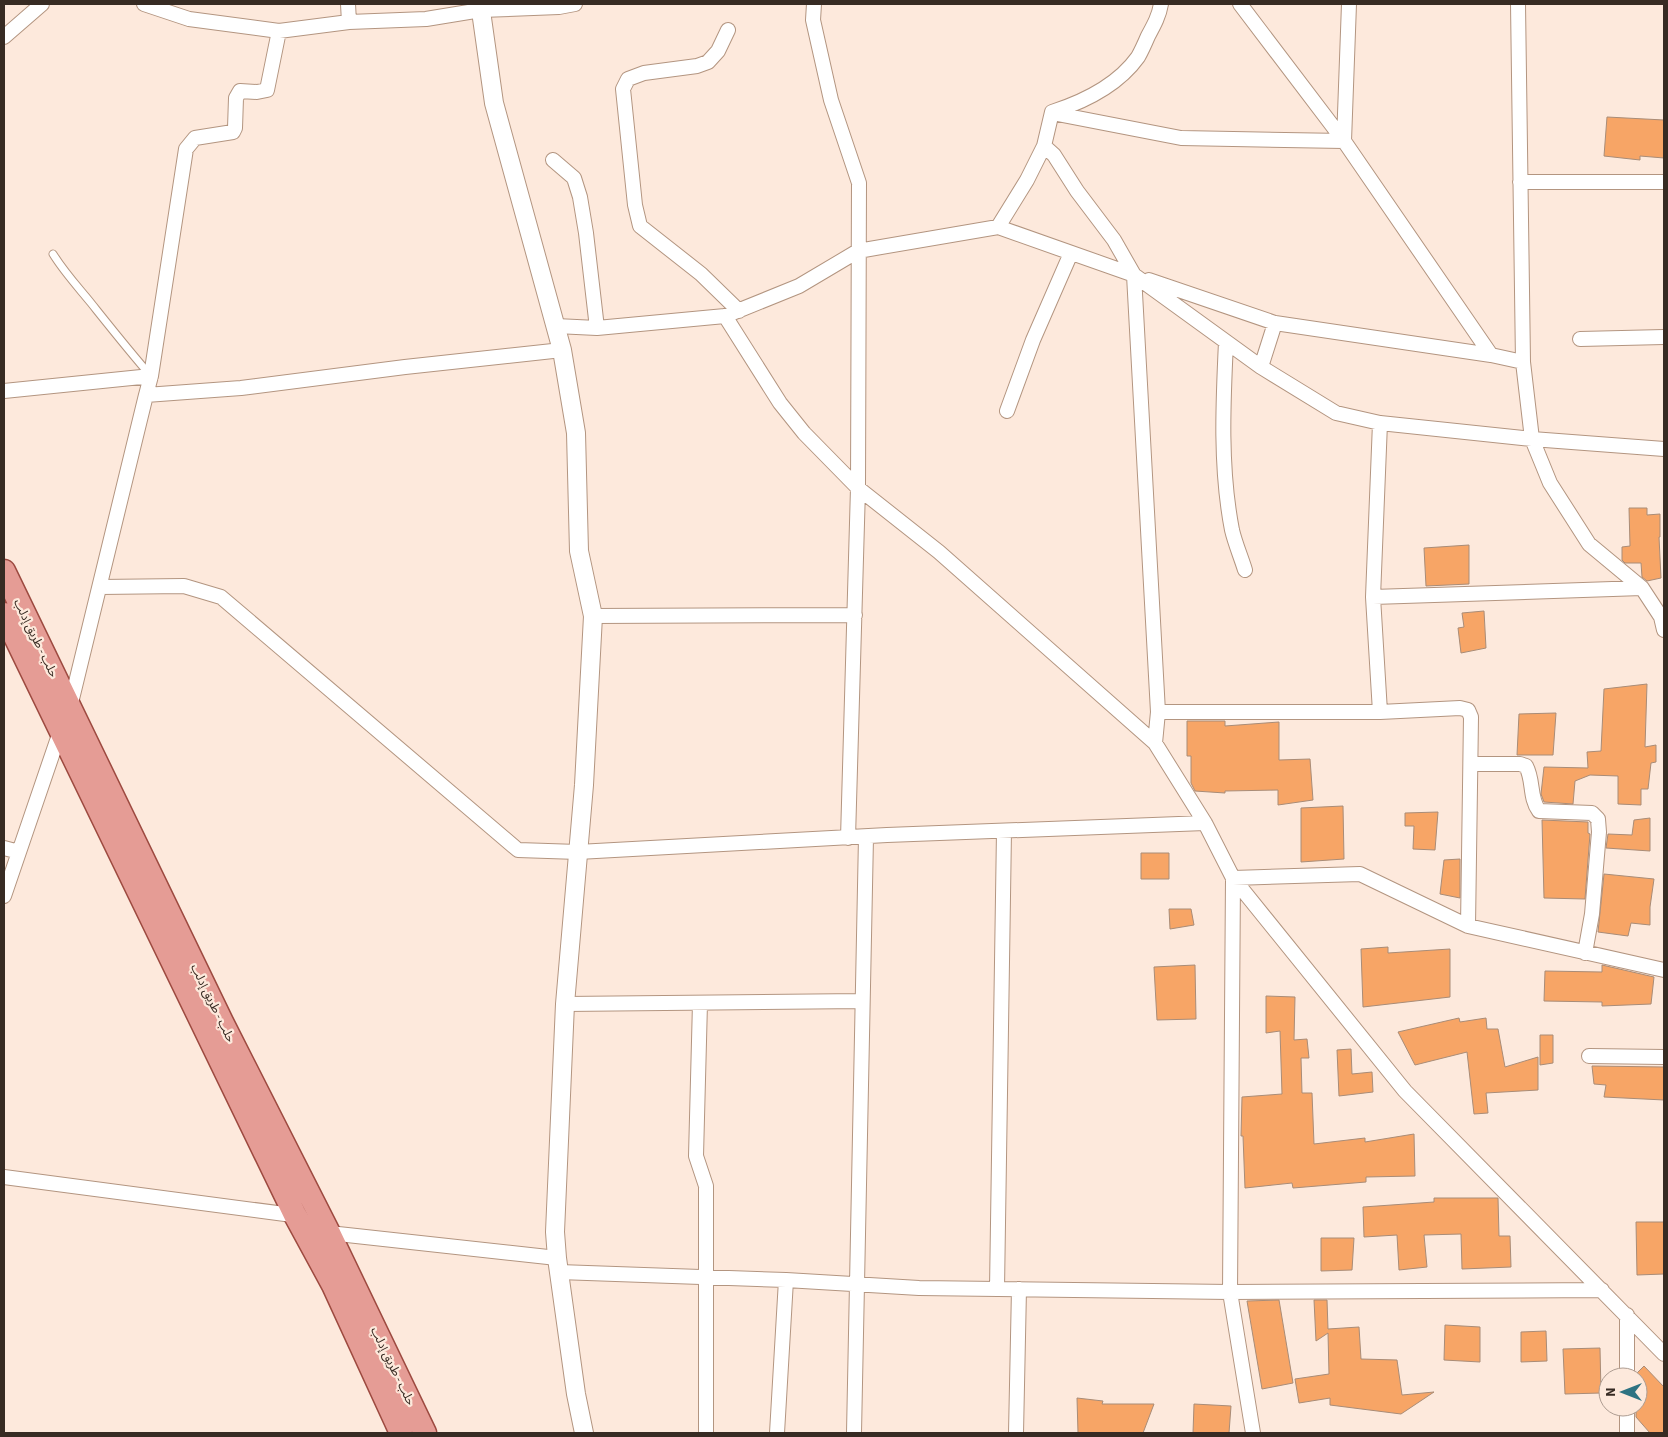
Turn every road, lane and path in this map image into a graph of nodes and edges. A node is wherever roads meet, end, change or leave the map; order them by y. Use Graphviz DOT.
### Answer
graph roads {
  1 [pos="42,4"];
  2 [pos="144,4"];
  3 [pos="348,4"];
  4 [pos="574,4"];
  5 [pos="814,4"];
  6 [pos="1161,4"];
  7 [pos="1240,4"];
  8 [pos="1349,4"];
  9 [pos="1518,4"];
  10 [pos="481,7"];
  11 [pos="348,22"];
  12 [pos="728,30"];
  13 [pos="279,31"];
  14 [pos="4,37"];
  15 [pos="1052,112"];
  16 [pos="1344,141"];
  17 [pos="1044,146"];
  18 [pos="553,160"];
  19 [pos="1520,182"];
  20 [pos="1664,182"];
  21 [pos="998,227"];
  22 [pos="858,250"];
  23 [pos="1071,253"];
  24 [pos="53,254"];
  25 [pos="1134,275"];
  26 [pos="739,311"];
  27 [pos="725,316"];
  28 [pos="1275,323"];
  29 [pos="556,326"];
  30 [pos="597,328"];
  31 [pos="1664,337"];
  32 [pos="1580,338"];
  33 [pos="1226,342"];
  34 [pos="562,350"];
  35 [pos="1490,355"];
  36 [pos="1523,362"];
  37 [pos="1261,367"];
  38 [pos="151,376"];
  39 [pos="4,391"];
  40 [pos="146,395"];
  41 [pos="1007,412"];
  42 [pos="1380,423"];
  43 [pos="1532,439"];
  44 [pos="1664,450"];
  45 [pos="858,488"];
  46 [pos="4,570"];
  47 [pos="1245,570"];
  48 [pos="100,587"];
  49 [pos="1642,588"];
  50 [pos="1373,597"];
  51 [pos="4,614"];
  52 [pos="594,616"];
  53 [pos="855,616"];
  54 [pos="1664,630"];
  55 [pos="70,707"];
  56 [pos="1158,712"];
  57 [pos="1380,712"];
  58 [pos="61,731"];
  59 [pos="1155,743"];
  60 [pos="1471,764"];
  61 [pos="1205,823"];
  62 [pos="1004,831"];
  63 [pos="866,837"];
  64 [pos="848,838"];
  65 [pos="4,848"];
  66 [pos="19,852"];
  67 [pos="578,852"];
  68 [pos="1233,878"];
  69 [pos="4,896"];
  70 [pos="1468,926"];
  71 [pos="1585,953"];
  72 [pos="1664,970"];
  73 [pos="862,1001"];
  74 [pos="700,1003"];
  75 [pos="566,1004"];
  76 [pos="1589,1056"];
  77 [pos="1664,1057"];
  78 [pos="4,1177"];
  79 [pos="295,1215"];
  80 [pos="325,1226"];
  81 [pos="558,1265"];
  82 [pos="706,1277"];
  83 [pos="786,1280"];
  84 [pos="856,1284"];
  85 [pos="997,1289"];
  86 [pos="1019,1289"];
  87 [pos="1602,1290"];
  88 [pos="1230,1292"];
  89 [pos="1627,1315"];
  90 [pos="1664,1354"];
  91 [pos="1627,1367"];
  92 [pos="1627,1417"];
  93 [pos="402,1433"];
  94 [pos="425,1433"];
  95 [pos="584,1433"];
  96 [pos="706,1433"];
  97 [pos="777,1433"];
  98 [pos="854,1433"];
  99 [pos="1016,1433"];
  100 [pos="1253,1433"];
  101 [pos="1627,1433"];
  1 -- 14 [label="street"];
  2 -- 13 [label="street"];
  3 -- 11 [label="street"];
  4 -- 10 [label="street"];
  5 -- 22 [label="street"];
  6 -- 15 [label="street"];
  7 -- 16 [label="street"];
  8 -- 16 [label="street"];
  9 -- 19 [label="street"];
  10 -- 11 [label="street"];
  10 -- 29 [label="street"];
  11 -- 13 [label="street"];
  12 -- 26 [label="street"];
  13 -- 38 [label="street"];
  15 -- 16 [label="street"];
  15 -- 17 [label="street"];
  16 -- 35 [label="street"];
  17 -- 21 [label="street"];
  17 -- 25 [label="street"];
  18 -- 30 [label="street"];
  19 -- 20 [label="street"];
  19 -- 36 [label="street"];
  21 -- 22 [label="street"];
  21 -- 23 [label="street"];
  22 -- 26 [label="street"];
  22 -- 45 [label="street"];
  23 -- 25 [label="street"];
  23 -- 41 [label="street"];
  24 -- 38 [label="lane"];
  25 -- 28 [label="street"];
  25 -- 33 [label="street"];
  25 -- 56 [label="street"];
  26 -- 27 [label="street"];
  27 -- 30 [label="street"];
  27 -- 45 [label="street"];
  28 -- 35 [label="street"];
  28 -- 37 [label="street"];
  29 -- 30 [label="street"];
  29 -- 34 [label="street"];
  31 -- 32 [label="street"];
  33 -- 37 [label="street"];
  33 -- 47 [label="street"];
  34 -- 40 [label="street"];
  34 -- 52 [label="street"];
  35 -- 36 [label="street"];
  36 -- 43 [label="street"];
  37 -- 42 [label="street"];
  38 -- 39 [label="street"];
  38 -- 40 [label="street"];
  40 -- 48 [label="street"];
  42 -- 43 [label="street"];
  42 -- 50 [label="street"];
  43 -- 44 [label="street"];
  43 -- 49 [label="street"];
  45 -- 53 [label="street"];
  45 -- 59 [label="street"];
  46 -- 55 [label="main road, حلب - طريق إدلب"];
  48 -- 55 [label="street"];
  48 -- 67 [label="street"];
  49 -- 50 [label="street"];
  49 -- 54 [label="street"];
  50 -- 57 [label="street"];
  51 -- 58 [label="main road, حلب - طريق إدلب"];
  52 -- 53 [label="street"];
  52 -- 67 [label="street"];
  53 -- 64 [label="street"];
  55 -- 58 [label="street"];
  55 -- 80 [label="main road, حلب - طريق إدلب"];
  56 -- 57 [label="street"];
  56 -- 59 [label="street"];
  57 -- 60 [label="street"];
  58 -- 66 [label="street"];
  58 -- 79 [label="main road, حلب - طريق إدلب"];
  59 -- 61 [label="street"];
  60 -- 70 [label="street"];
  60 -- 71 [label="street"];
  61 -- 62 [label="street"];
  61 -- 68 [label="street"];
  62 -- 63 [label="street"];
  62 -- 85 [label="street"];
  63 -- 64 [label="street"];
  63 -- 73 [label="street"];
  64 -- 67 [label="street"];
  65 -- 66 [label="street"];
  66 -- 69 [label="street"];
  67 -- 75 [label="street"];
  68 -- 70 [label="street"];
  68 -- 87 [label="street"];
  68 -- 88 [label="street"];
  70 -- 71 [label="street"];
  71 -- 72 [label="street"];
  73 -- 74 [label="street"];
  73 -- 84 [label="street"];
  74 -- 75 [label="street"];
  74 -- 82 [label="street"];
  75 -- 81 [label="street"];
  76 -- 77 [label="street"];
  78 -- 79 [label="street"];
  79 -- 80 [label="street"];
  79 -- 93 [label="main road, حلب - طريق إدلب"];
  80 -- 81 [label="street"];
  80 -- 94 [label="main road, حلب - طريق إدلب"];
  81 -- 82 [label="street"];
  81 -- 95 [label="street"];
  82 -- 83 [label="street"];
  82 -- 96 [label="street"];
  83 -- 84 [label="street"];
  83 -- 97 [label="street"];
  84 -- 85 [label="street"];
  84 -- 98 [label="street"];
  85 -- 86 [label="street"];
  86 -- 88 [label="street"];
  86 -- 99 [label="street"];
  87 -- 88 [label="street"];
  87 -- 89 [label="street"];
  88 -- 100 [label="street"];
  89 -- 90 [label="street"];
  89 -- 91 [label="street"];
  92 -- 101 [label="street"];
}
